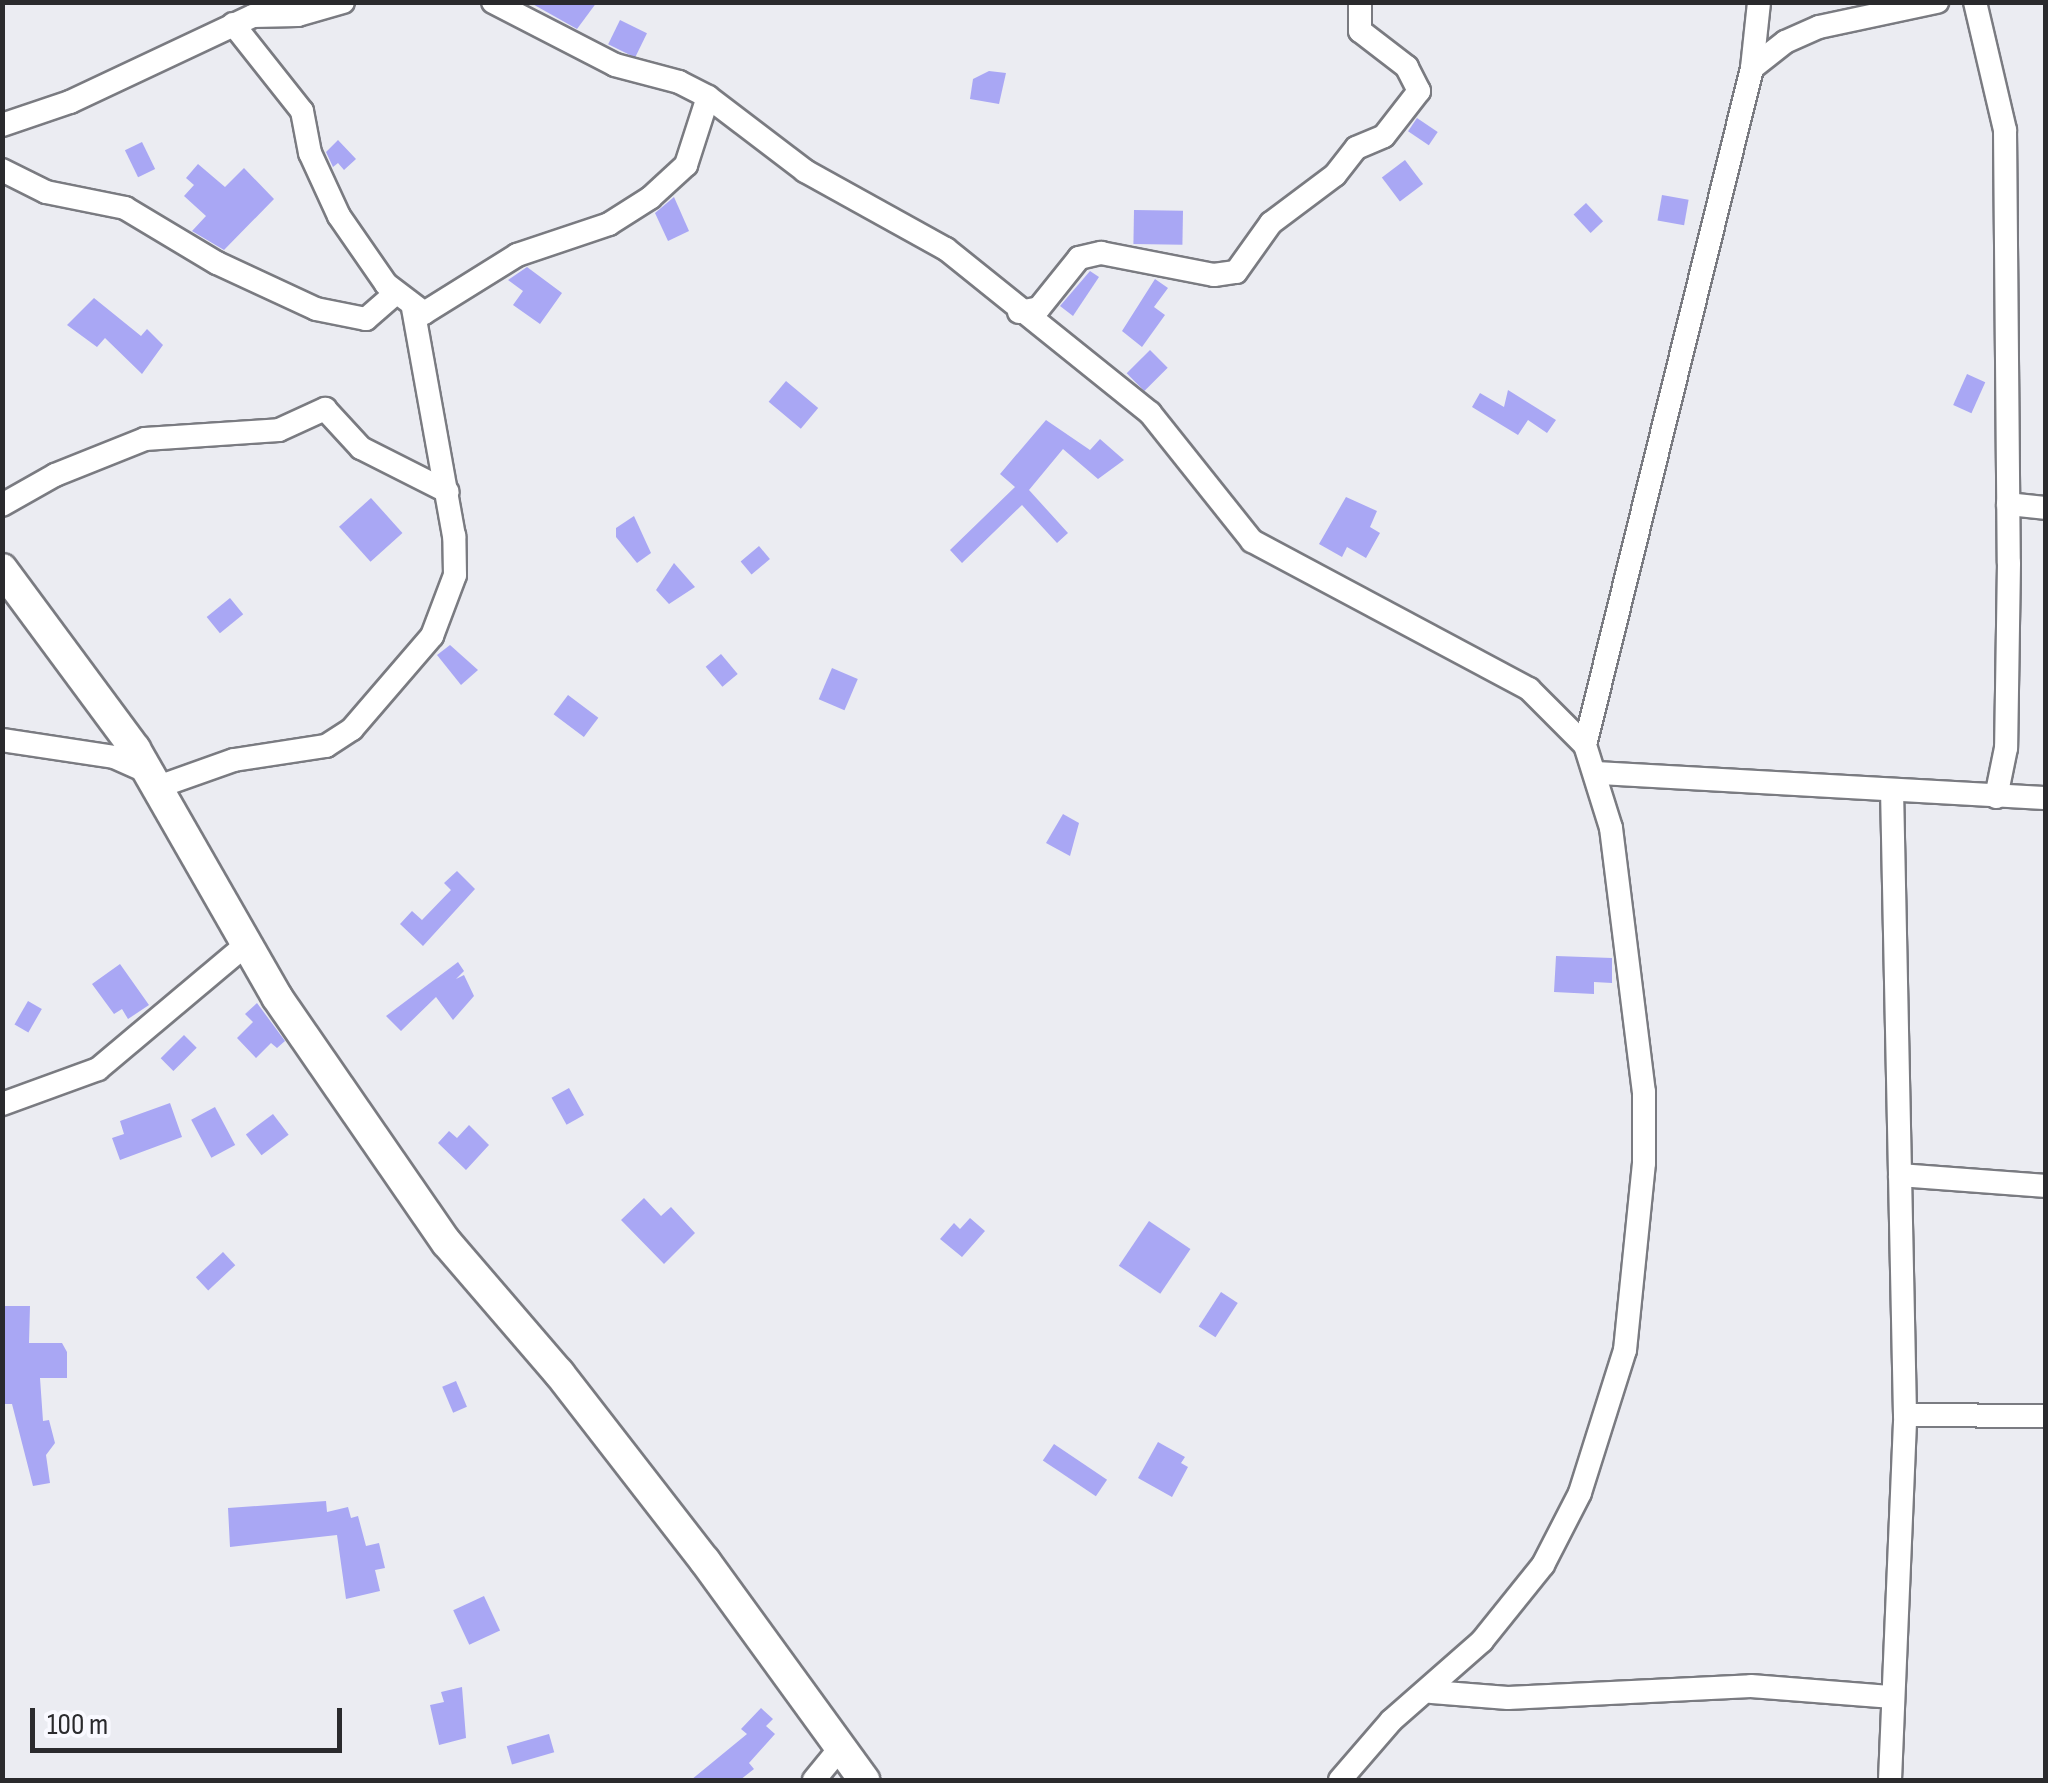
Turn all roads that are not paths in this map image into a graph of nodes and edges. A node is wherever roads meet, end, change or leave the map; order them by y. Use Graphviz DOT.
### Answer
graph roads {
  1 [pos="218,2"];
  2 [pos="343,2"];
  3 [pos="493,2"];
  4 [pos="1360,2"];
  5 [pos="1760,2"];
  6 [pos="1937,2"];
  7 [pos="1976,2"];
  8 [pos="229,26"];
  9 [pos="1752,68"];
  10 [pos="708,97"];
  11 [pos="2,125"];
  12 [pos="2,170"];
  13 [pos="404,301"];
  14 [pos="1019,312"];
  15 [pos="448,492"];
  16 [pos="2008,504"];
  17 [pos="2,505"];
  18 [pos="2046,508"];
  19 [pos="2,569"];
  20 [pos="2,740"];
  21 [pos="1585,745"];
  22 [pos="1598,774"];
  23 [pos="151,780"];
  24 [pos="1892,792"];
  25 [pos="1996,798"];
  26 [pos="2046,798"];
  27 [pos="248,943"];
  28 [pos="2,1104"];
  29 [pos="1900,1175"];
  30 [pos="2046,1186"];
  31 [pos="1905,1415"];
  32 [pos="2046,1416"];
  33 [pos="1432,1692"];
  34 [pos="1890,1698"];
  35 [pos="841,1747"];
  36 [pos="814,1780"];
  37 [pos="864,1780"];
  38 [pos="1340,1780"];
  39 [pos="1890,1780"];
  1 -- 8 [label="street"];
  2 -- 8 [label="street"];
  3 -- 10 [label="street"];
  4 -- 14 [label="street"];
  5 -- 9 [label="street"];
  6 -- 9 [label="street"];
  7 -- 16 [label="street"];
  8 -- 11 [label="street"];
  8 -- 13 [label="street"];
  9 -- 21 [label="street"];
  10 -- 13 [label="street"];
  10 -- 14 [label="street"];
  12 -- 13 [label="street"];
  13 -- 15 [label="street"];
  14 -- 21 [label="street"];
  15 -- 17 [label="street"];
  15 -- 23 [label="street"];
  16 -- 18 [label="street"];
  16 -- 25 [label="street"];
  19 -- 23 [label="street"];
  20 -- 23 [label="street"];
  21 -- 22 [label="street"];
  22 -- 24 [label="street"];
  22 -- 33 [label="street"];
  23 -- 27 [label="street"];
  24 -- 25 [label="street"];
  24 -- 29 [label="street"];
  25 -- 26 [label="street"];
  27 -- 28 [label="street"];
  27 -- 35 [label="street"];
  29 -- 30 [label="street"];
  29 -- 31 [label="street"];
  31 -- 32 [label="street"];
  31 -- 34 [label="street"];
  33 -- 34 [label="street"];
  33 -- 38 [label="street"];
  34 -- 39 [label="street"];
  35 -- 36 [label="street"];
  35 -- 37 [label="street"];
}
